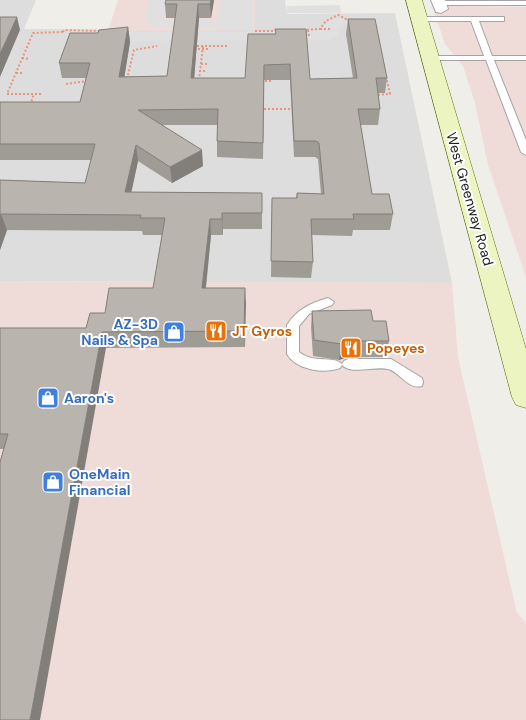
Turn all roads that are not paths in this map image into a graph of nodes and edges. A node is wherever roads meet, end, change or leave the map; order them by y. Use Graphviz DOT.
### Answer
graph roads {
  1 [pos="414,0"];
  2 [pos="526,3"];
  3 [pos="440,4"];
  4 [pos="420,19"];
  5 [pos="474,19"];
  6 [pos="501,19"];
  7 [pos="430,58"];
  8 [pos="489,58"];
  9 [pos="526,58"];
  10 [pos="526,152"];
  11 [pos="328,302"];
  12 [pos="417,382"];
  13 [pos="526,397"];
  1 -- 4 [label="main road, West Greenway Road"];
  2 -- 3 [label="lane"];
  4 -- 5 [label="lane"];
  4 -- 7 [label="main road, West Greenway Road"];
  5 -- 6 [label="lane"];
  5 -- 8 [label="lane"];
  7 -- 8 [label="lane"];
  7 -- 13 [label="main road, West Greenway Road"];
  8 -- 9 [label="lane"];
  8 -- 10 [label="lane"];
  11 -- 12 [label="lane"];
}
